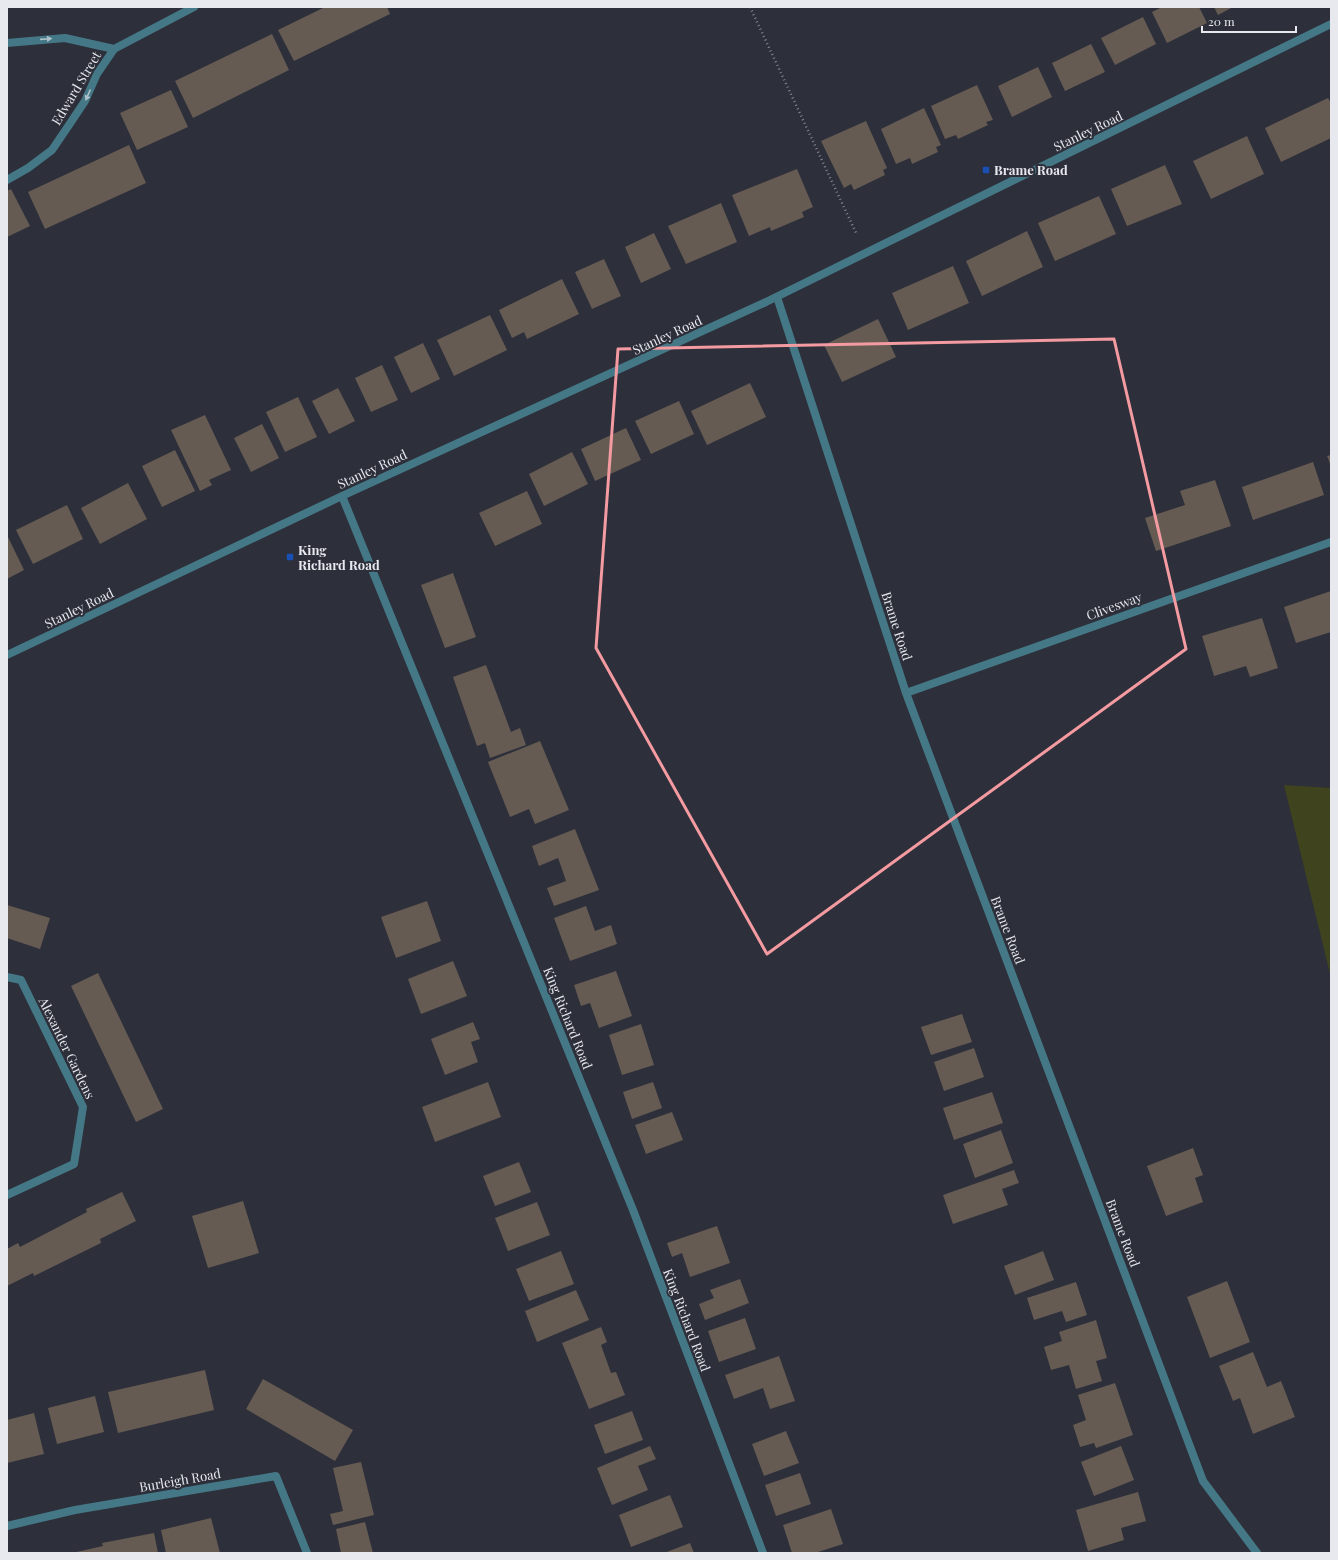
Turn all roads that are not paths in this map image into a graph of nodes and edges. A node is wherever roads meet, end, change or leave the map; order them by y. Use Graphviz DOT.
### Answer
graph roads {
  1 [pos="194,7"];
  2 [pos="1331,24"];
  3 [pos="7,43"];
  4 [pos="114,48"];
  5 [pos="7,180"];
  6 [pos="777,297"];
  7 [pos="342,496"];
  8 [pos="1331,542"];
  9 [pos="7,655"];
  10 [pos="906,693"];
  11 [pos="7,977"];
  12 [pos="7,1195"];
  13 [pos="7,1526"];
  14 [pos="307,1553"];
  15 [pos="763,1553"];
  16 [pos="1257,1553"];
  1 -- 4 [label="street, Edward Street"];
  2 -- 6 [label="street, Stanley Road"];
  3 -- 4 [label="street, one-way"];
  4 -- 5 [label="street, Edward Street, one-way"];
  6 -- 7 [label="street, Stanley Road"];
  6 -- 10 [label="street, Brame Road"];
  7 -- 9 [label="street, Stanley Road"];
  7 -- 15 [label="street, King Richard Road"];
  8 -- 10 [label="street, Clivesway"];
  10 -- 16 [label="street, Brame Road"];
  11 -- 12 [label="street, Alexander Gardens"];
  13 -- 14 [label="street, Burleigh Road"];
}
